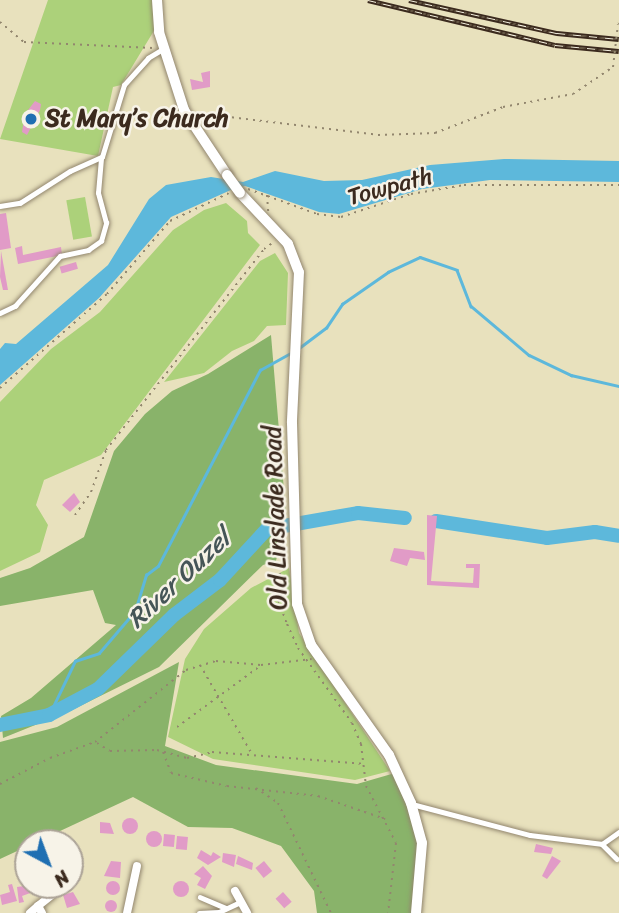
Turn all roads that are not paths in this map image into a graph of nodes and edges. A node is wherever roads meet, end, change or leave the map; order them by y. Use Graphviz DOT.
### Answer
graph roads {
  1 [pos="157,0"];
  2 [pos="164,48"];
  3 [pos="102,157"];
  4 [pos="0,206"];
  5 [pos="0,313"];
  6 [pos="411,803"];
  7 [pos="619,832"];
  8 [pos="602,845"];
  9 [pos="617,859"];
  10 [pos="137,866"];
  11 [pos="235,891"];
  12 [pos="200,897"];
  13 [pos="238,904"];
  14 [pos="227,909"];
  15 [pos="40,910"];
  16 [pos="30,913"];
  17 [pos="127,913"];
  18 [pos="199,913"];
  19 [pos="247,913"];
  20 [pos="416,913"];
  1 -- 2 [label="street"];
  2 -- 3 [label="lane"];
  2 -- 6 [label="street, Old Linslade Road, bridge"];
  3 -- 4 [label="lane"];
  3 -- 5 [label="lane"];
  6 -- 8 [label="lane"];
  6 -- 20 [label="street, Old Linslade Road"];
  7 -- 8 [label="lane"];
  8 -- 9 [label="lane"];
  10 -- 17 [label="street"];
  11 -- 13 [label="street"];
  12 -- 14 [label="lane"];
  13 -- 14 [label="lane"];
  13 -- 19 [label="street"];
  14 -- 18 [label="lane"];
  15 -- 16 [label="street"];
}
